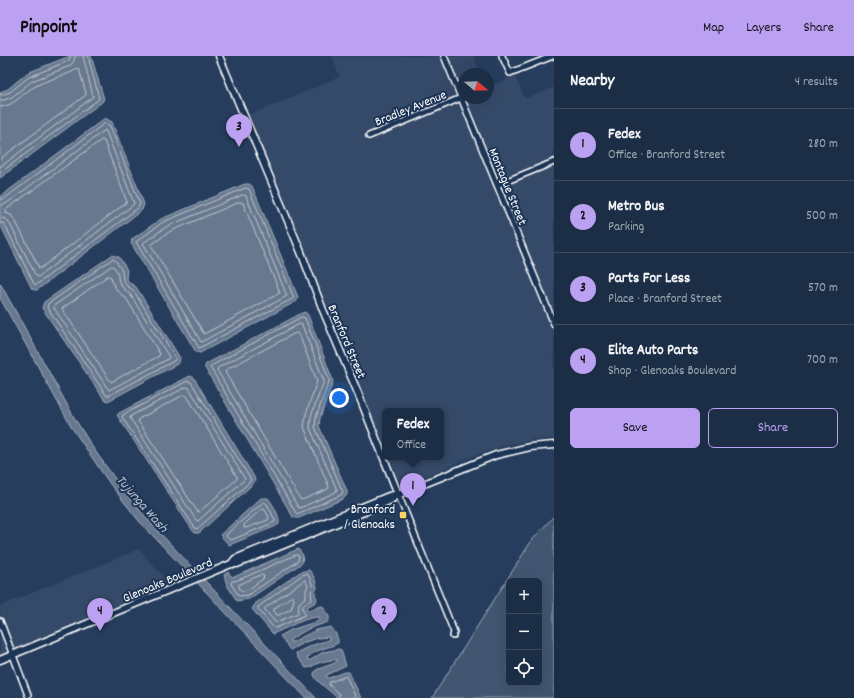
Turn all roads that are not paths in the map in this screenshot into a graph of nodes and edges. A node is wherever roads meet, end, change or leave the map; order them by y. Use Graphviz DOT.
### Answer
graph roads {
  1 [pos="219,56"];
  2 [pos="444,56"];
  3 [pos="502,56"];
  4 [pos="553,56"];
  5 [pos="458,91"];
  6 [pos="458,99"];
  7 [pos="463,104"];
  8 [pos="369,136"];
  9 [pos="554,162"];
  10 [pos="497,185"];
  11 [pos="554,324"];
  12 [pos="554,446"];
  13 [pos="382,454"];
  14 [pos="385,460"];
  15 [pos="398,494"];
  16 [pos="0,621"];
  17 [pos="453,636"];
  18 [pos="13,655"];
  19 [pos="0,660"];
  20 [pos="28,695"];
  1 -- 13 [label="main road, Branford Street"];
  2 -- 5 [label="street, Montague Street"];
  3 -- 4 [label="street"];
  6 -- 8 [label="street, Bradley Avenue"];
  7 -- 10 [label="street, Montague Street"];
  9 -- 10 [label="street"];
  10 -- 11 [label="street, Montague Street"];
  12 -- 15 [label="main road, Glenoaks Boulevard"];
  14 -- 15 [label="main road, Branford Street"];
  15 -- 17 [label="street, Branford Street"];
  15 -- 18 [label="main road, Glenoaks Boulevard"];
  16 -- 18 [label="street"];
  18 -- 19 [label="main road, Glenoaks Boulevard"];
  18 -- 20 [label="street"];
}
